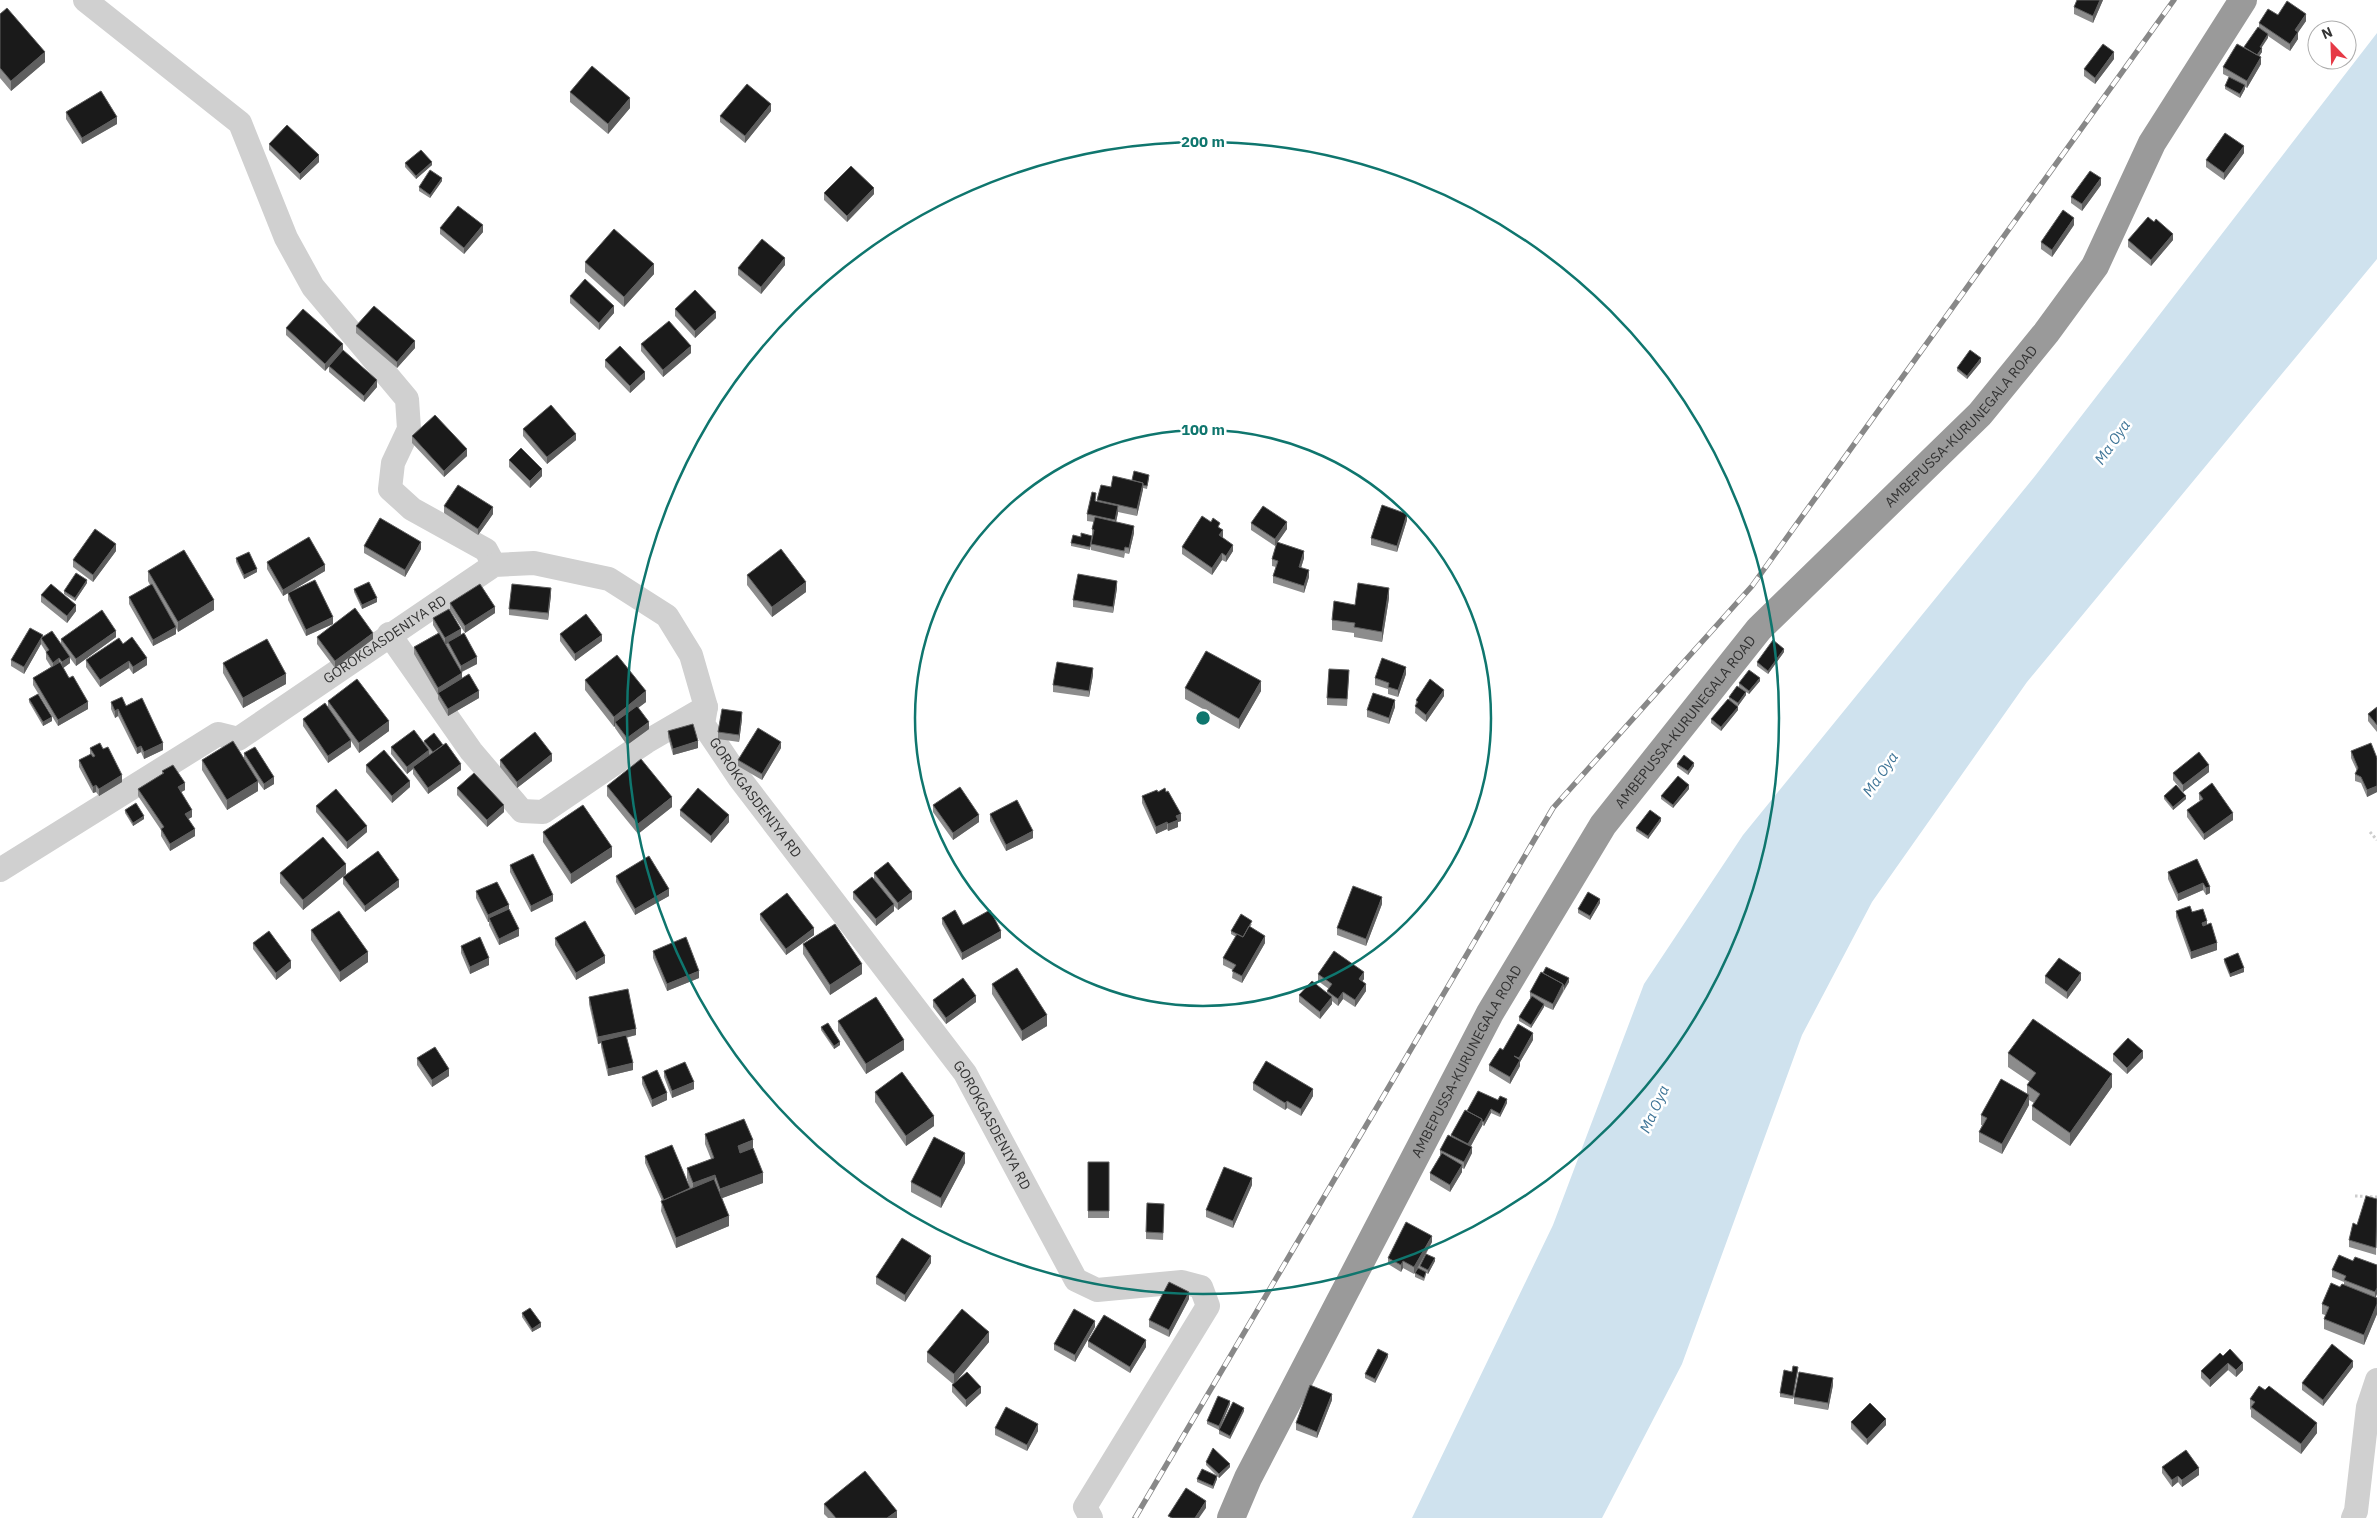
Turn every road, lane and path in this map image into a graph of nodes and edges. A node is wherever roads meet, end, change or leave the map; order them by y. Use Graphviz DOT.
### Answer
graph roads {
  1 [pos="85,0"];
  2 [pos="2243,0"];
  3 [pos="494,565"];
  4 [pos="389,634"];
  5 [pos="706,707"];
  6 [pos="2370,832"];
  7 [pos="2377,840"];
  8 [pos="0,870"];
  9 [pos="2355,1196"];
  10 [pos="2377,1196"];
  11 [pos="2377,1380"];
  12 [pos="1091,1518"];
  13 [pos="1232,1518"];
  14 [pos="2353,1518"];
  1 -- 3 [label="street"];
  2 -- 13 [label="highway, AMBEPUSSA-KURUNEGALA ROAD"];
  3 -- 4 [label="street, GOROKGASDENIYA RD"];
  3 -- 5 [label="street, GOROKGASDENIYA RD"];
  4 -- 5 [label="street"];
  4 -- 8 [label="street, GOROKGASDENIYA RD"];
  5 -- 12 [label="street, GOROKGASDENIYA RD"];
  6 -- 7 [label="path"];
  9 -- 10 [label="path"];
  11 -- 14 [label="street"];
}
